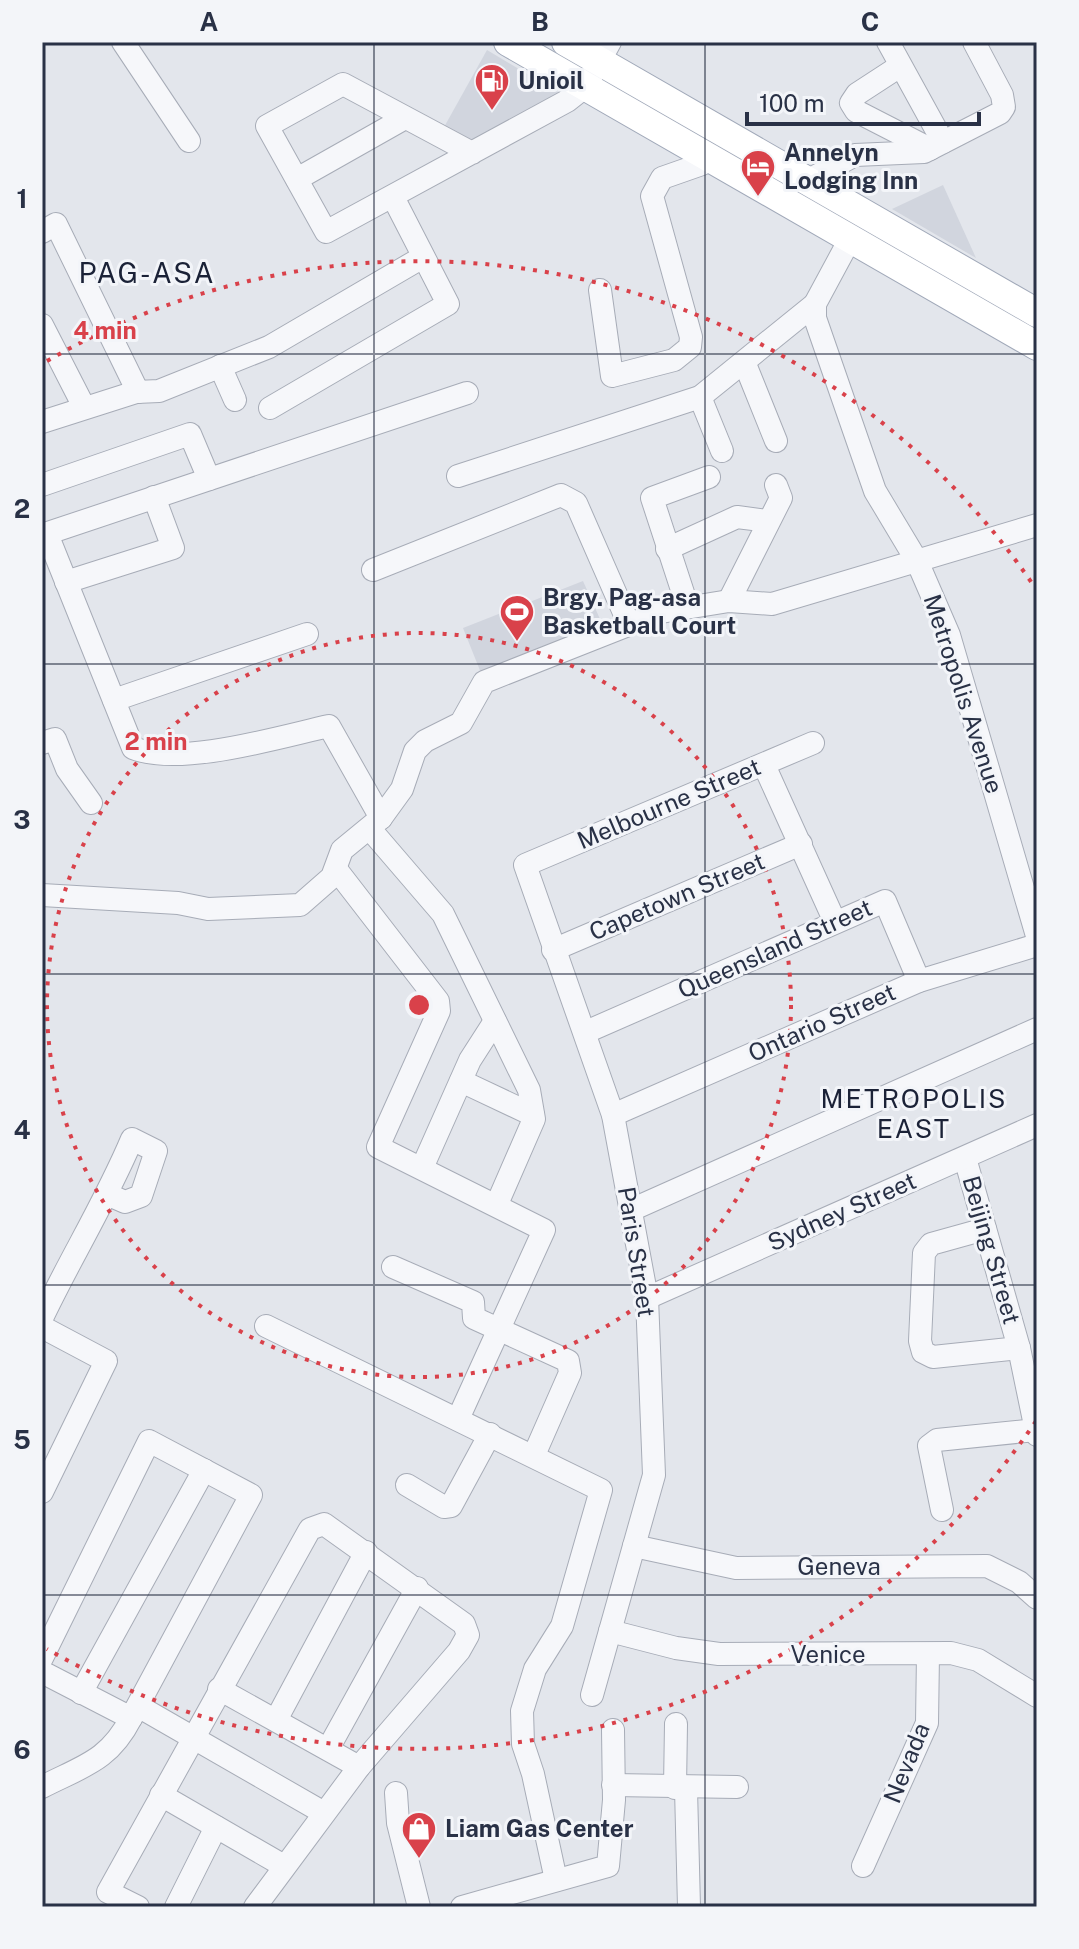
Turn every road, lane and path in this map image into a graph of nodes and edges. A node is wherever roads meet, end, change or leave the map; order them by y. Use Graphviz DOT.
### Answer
graph roads {
  1 [pos="123,42"];
  2 [pos="508,42"];
  3 [pos="566,42"];
  4 [pos="888,42"];
  5 [pos="974,42"];
  6 [pos="605,52"];
  7 [pos="900,66"];
  8 [pos="586,86"];
  9 [pos="405,118"];
  10 [pos="189,141"];
  11 [pos="740,142"];
  12 [pos="936,146"];
  13 [pos="472,153"];
  14 [pos="718,162"];
  15 [pos="297,179"];
  16 [pos="807,181"];
  17 [pos="393,197"];
  18 [pos="42,232"];
  19 [pos="850,239"];
  20 [pos="423,257"];
  21 [pos="985,282"];
  22 [pos="600,290"];
  23 [pos="815,304"];
  24 [pos="971,308"];
  25 [pos="1037,313"];
  26 [pos="42,325"];
  27 [pos="1037,346"];
  28 [pos="745,364"];
  29 [pos="220,366"];
  30 [pos="138,392"];
  31 [pos="467,393"];
  32 [pos="700,397"];
  33 [pos="235,400"];
  34 [pos="84,407"];
  35 [pos="270,408"];
  36 [pos="42,422"];
  37 [pos="776,441"];
  38 [pos="722,451"];
  39 [pos="458,476"];
  40 [pos="709,477"];
  41 [pos="209,479"];
  42 [pos="42,485"];
  43 [pos="776,485"];
  44 [pos="154,497"];
  45 [pos="768,521"];
  46 [pos="1037,525"];
  47 [pos="44,534"];
  48 [pos="667,549"];
  49 [pos="917,561"];
  50 [pos="373,570"];
  51 [pos="66,582"];
  52 [pos="729,601"];
  53 [pos="687,605"];
  54 [pos="629,624"];
  55 [pos="307,634"];
  56 [pos="114,700"];
  57 [pos="42,743"];
  58 [pos="813,743"];
  59 [pos="764,765"];
  60 [pos="91,803"];
  61 [pos="375,824"];
  62 [pos="801,844"];
  63 [pos="525,865"];
  64 [pos="336,869"];
  65 [pos="42,895"];
  66 [pos="835,922"];
  67 [pos="1037,936"];
  68 [pos="1037,945"];
  69 [pos="553,950"];
  70 [pos="919,981"];
  71 [pos="495,1021"];
  72 [pos="1037,1029"];
  73 [pos="586,1032"];
  74 [pos="461,1081"];
  75 [pos="533,1115"];
  76 [pos="613,1115"];
  77 [pos="1037,1125"];
  78 [pos="965,1158"];
  79 [pos="422,1168"];
  80 [pos="109,1195"];
  81 [pos="497,1204"];
  82 [pos="631,1210"];
  83 [pos="985,1229"];
  84 [pos="393,1267"];
  85 [pos="647,1298"];
  86 [pos="42,1318"];
  87 [pos="266,1326"];
  88 [pos="42,1327"];
  89 [pos="500,1328"];
  90 [pos="1019,1348"];
  91 [pos="458,1419"];
  92 [pos="1036,1433"];
  93 [pos="490,1434"];
  94 [pos="534,1455"];
  95 [pos="204,1470"];
  96 [pos="407,1485"];
  97 [pos="42,1492"];
  98 [pos="942,1510"];
  99 [pos="634,1546"];
  100 [pos="366,1552"];
  101 [pos="417,1588"];
  102 [pos="1037,1598"];
  103 [pos="610,1631"];
  104 [pos="928,1654"];
  105 [pos="42,1658"];
  106 [pos="42,1672"];
  107 [pos="219,1689"];
  108 [pos="81,1693"];
  109 [pos="592,1695"];
  110 [pos="1037,1696"];
  111 [pos="135,1712"];
  112 [pos="276,1720"];
  113 [pos="676,1724"];
  114 [pos="613,1730"];
  115 [pos="191,1739"];
  116 [pos="328,1749"];
  117 [pos="359,1767"];
  118 [pos="613,1785"];
  119 [pos="42,1787"];
  120 [pos="737,1787"];
  121 [pos="680,1788"];
  122 [pos="396,1793"];
  123 [pos="161,1795"];
  124 [pos="324,1813"];
  125 [pos="216,1827"];
  126 [pos="284,1866"];
  127 [pos="863,1866"];
  128 [pos="556,1880"];
  129 [pos="138,1907"];
  130 [pos="176,1907"];
  131 [pos="255,1907"];
  132 [pos="419,1907"];
  133 [pos="462,1907"];
  134 [pos="689,1907"];
  1 -- 10 [label="street"];
  2 -- 8 [label="main road"];
  3 -- 6 [label="main road"];
  4 -- 7 [label="street"];
  5 -- 12 [label="street"];
  6 -- 8 [label="street"];
  6 -- 11 [label="main road"];
  7 -- 12 [label="street"];
  7 -- 12 [label="street"];
  8 -- 13 [label="street"];
  8 -- 14 [label="main road"];
  9 -- 13 [label="street"];
  9 -- 15 [label="street"];
  9 -- 15 [label="street"];
  11 -- 14 [label="main road"];
  11 -- 16 [label="main road"];
  12 -- 16 [label="street"];
  13 -- 17 [label="street"];
  14 -- 19 [label="main road"];
  14 -- 22 [label="street"];
  15 -- 17 [label="street"];
  16 -- 21 [label="main road"];
  17 -- 20 [label="street"];
  18 -- 30 [label="street"];
  19 -- 23 [label="street"];
  19 -- 24 [label="main road"];
  20 -- 29 [label="street"];
  20 -- 35 [label="street"];
  21 -- 24 [label="main road"];
  21 -- 25 [label="main road"];
  23 -- 28 [label="street"];
  23 -- 49 [label="street, Metropolis Avenue"];
  24 -- 27 [label="main road"];
  26 -- 34 [label="street"];
  28 -- 32 [label="street"];
  28 -- 37 [label="street"];
  29 -- 30 [label="street"];
  29 -- 33 [label="street"];
  30 -- 34 [label="street"];
  31 -- 41 [label="street"];
  32 -- 38 [label="street"];
  32 -- 39 [label="street"];
  34 -- 36 [label="street"];
  40 -- 48 [label="street"];
  41 -- 42 [label="street"];
  41 -- 44 [label="street"];
  43 -- 45 [label="street"];
  44 -- 47 [label="street"];
  44 -- 51 [label="street"];
  45 -- 48 [label="street"];
  45 -- 52 [label="street"];
  46 -- 49 [label="street"];
  47 -- 51 [label="street"];
  48 -- 53 [label="street"];
  49 -- 52 [label="street"];
  49 -- 67 [label="street, Metropolis Avenue"];
  50 -- 54 [label="street"];
  51 -- 56 [label="street"];
  52 -- 53 [label="street"];
  53 -- 54 [label="street"];
  54 -- 61 [label="street"];
  55 -- 56 [label="street"];
  56 -- 61 [label="street"];
  57 -- 60 [label="street"];
  58 -- 59 [label="street, Melbourne Street"];
  59 -- 62 [label="street"];
  59 -- 63 [label="street, Melbourne Street"];
  61 -- 64 [label="street"];
  61 -- 71 [label="street"];
  62 -- 66 [label="street"];
  62 -- 69 [label="street, Capetown Street"];
  63 -- 69 [label="street, Paris Street"];
  64 -- 65 [label="street"];
  64 -- 79 [label="street"];
  66 -- 70 [label="street, Queensland Street"];
  66 -- 73 [label="street, Queensland Street"];
  68 -- 70 [label="street, Ontario Street"];
  69 -- 73 [label="street, Paris Street"];
  70 -- 76 [label="street, Ontario Street"];
  71 -- 74 [label="street"];
  71 -- 75 [label="street"];
  72 -- 82 [label="street"];
  73 -- 76 [label="street, Paris Street"];
  74 -- 75 [label="street"];
  74 -- 79 [label="street"];
  75 -- 81 [label="street"];
  76 -- 82 [label="street, Paris Street"];
  77 -- 78 [label="street, Sydney Street"];
  78 -- 83 [label="street, Beijing Street"];
  78 -- 85 [label="street, Sydney Street"];
  79 -- 81 [label="street"];
  80 -- 86 [label="street"];
  81 -- 89 [label="street"];
  82 -- 85 [label="street, Paris Street"];
  83 -- 90 [label="street, Beijing Street"];
  83 -- 90 [label="street"];
  84 -- 89 [label="street"];
  85 -- 99 [label="street, Paris Street"];
  87 -- 91 [label="street"];
  88 -- 97 [label="street"];
  89 -- 91 [label="street"];
  89 -- 94 [label="street"];
  90 -- 92 [label="street, Beijing Street"];
  91 -- 93 [label="street"];
  92 -- 98 [label="street"];
  93 -- 94 [label="street"];
  93 -- 96 [label="street"];
  94 -- 128 [label="street"];
  95 -- 105 [label="street"];
  95 -- 108 [label="street"];
  95 -- 111 [label="street"];
  99 -- 102 [label="street, Geneva"];
  99 -- 103 [label="street, Paris Street"];
  100 -- 101 [label="street"];
  100 -- 107 [label="street"];
  100 -- 112 [label="street"];
  101 -- 116 [label="street"];
  101 -- 117 [label="street"];
  103 -- 104 [label="street, Venice"];
  103 -- 109 [label="street, Paris Street"];
  104 -- 110 [label="street, Venice"];
  104 -- 127 [label="street, Nevada"];
  106 -- 108 [label="street"];
  107 -- 112 [label="street"];
  107 -- 115 [label="street"];
  108 -- 111 [label="street"];
  111 -- 115 [label="street"];
  111 -- 119 [label="street"];
  112 -- 116 [label="street"];
  113 -- 121 [label="street"];
  114 -- 118 [label="street"];
  115 -- 123 [label="street"];
  115 -- 124 [label="street"];
  116 -- 117 [label="street"];
  117 -- 124 [label="street"];
  118 -- 121 [label="street"];
  118 -- 128 [label="street"];
  120 -- 121 [label="street"];
  121 -- 134 [label="street"];
  122 -- 132 [label="street"];
  123 -- 125 [label="street"];
  123 -- 129 [label="street"];
  124 -- 126 [label="street"];
  125 -- 126 [label="street"];
  125 -- 130 [label="street"];
  126 -- 131 [label="street"];
  128 -- 133 [label="street"];
}
